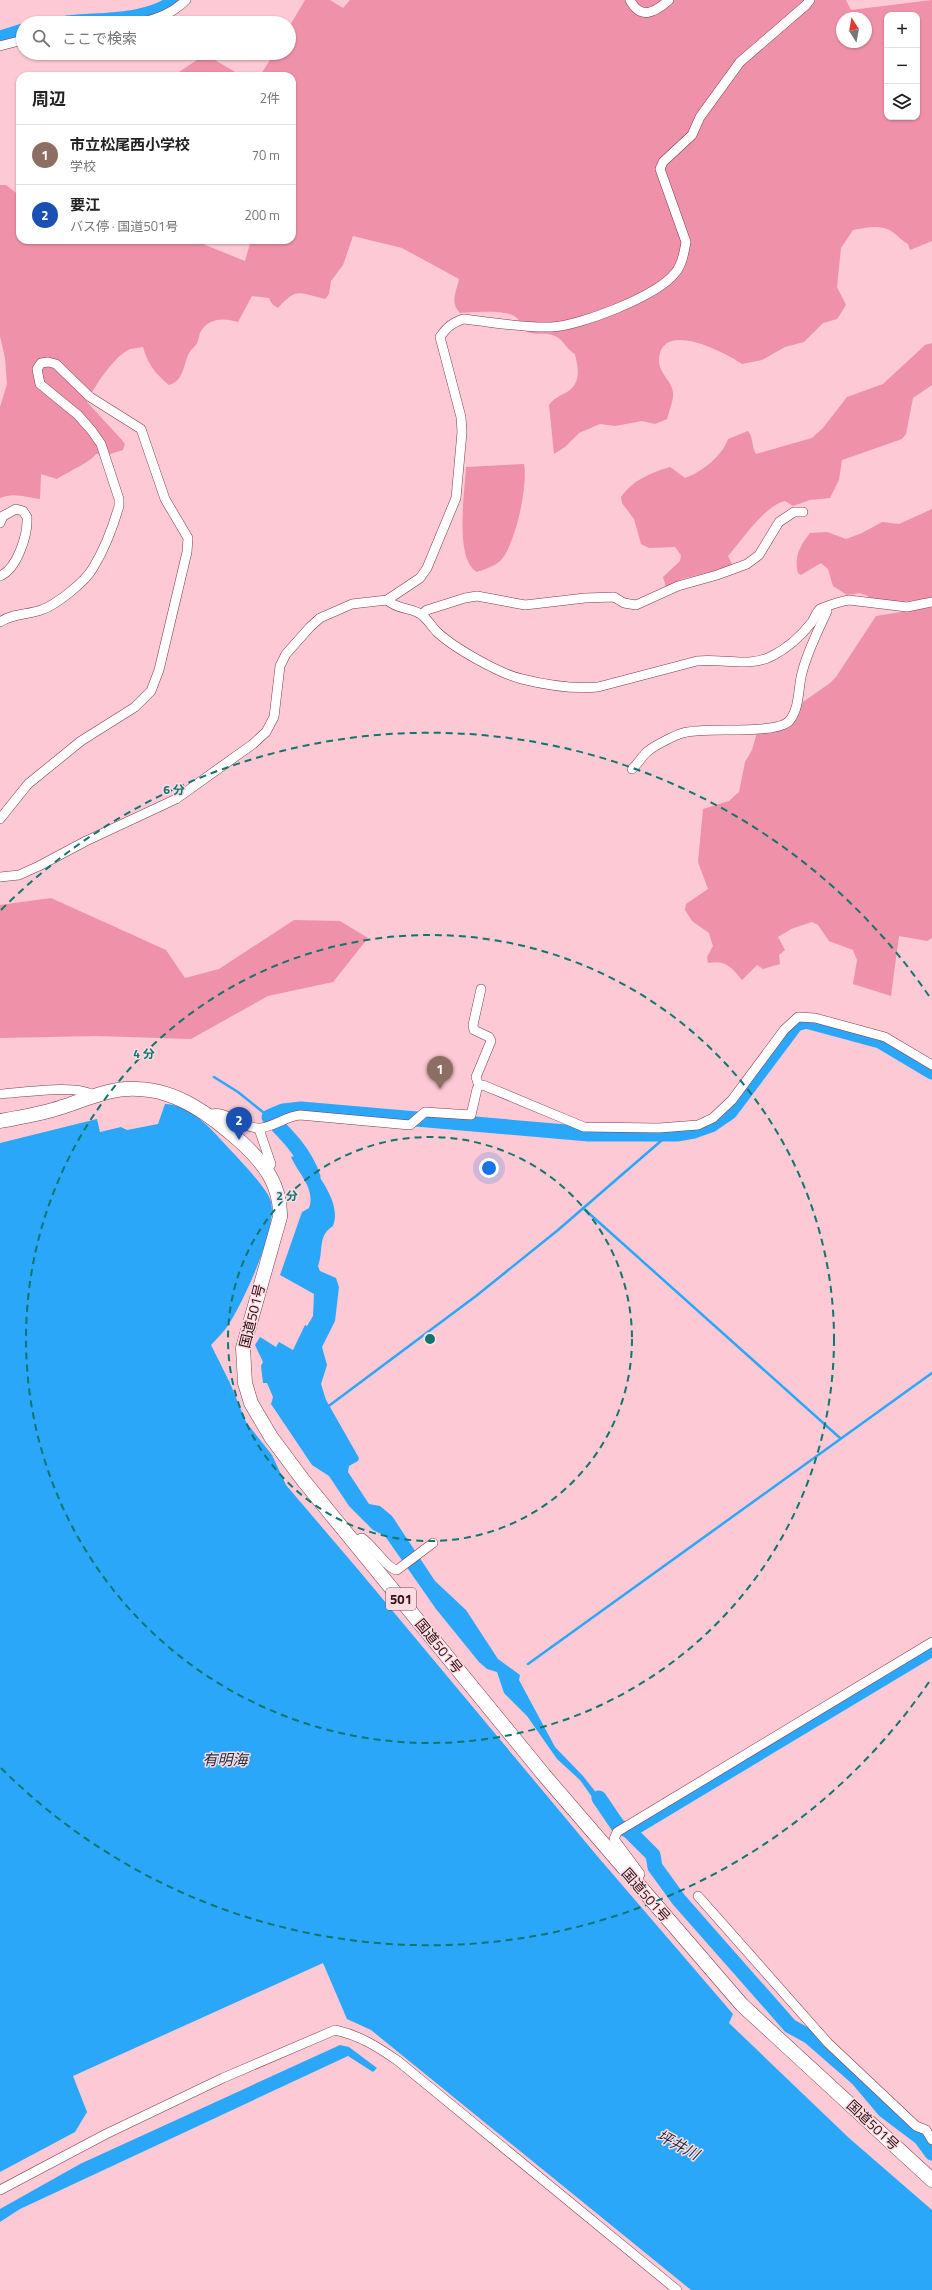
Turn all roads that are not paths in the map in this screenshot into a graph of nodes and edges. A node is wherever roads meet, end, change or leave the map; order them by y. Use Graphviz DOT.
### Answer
graph roads {
  1 [pos="186,0"];
  2 [pos="630,0"];
  3 [pos="669,0"];
  4 [pos="810,0"];
  5 [pos="165,16"];
  6 [pos="16,42"];
  7 [pos="0,46"];
  8 [pos="803,512"];
  9 [pos="0,523"];
  10 [pos="0,576"];
  11 [pos="387,600"];
  12 [pos="932,602"];
  13 [pos="825,609"];
  14 [pos="422,614"];
  15 [pos="0,622"];
  16 [pos="632,769"];
  17 [pos="0,818"];
  18 [pos="0,877"];
  19 [pos="481,989"];
  20 [pos="932,1064"];
  21 [pos="479,1086"];
  22 [pos="0,1094"];
  23 [pos="94,1096"];
  24 [pos="208,1115"];
  25 [pos="0,1121"];
  26 [pos="262,1127"];
  27 [pos="267,1170"];
  28 [pos="353,1541"];
  29 [pos="433,1543"];
  30 [pos="932,1642"];
  31 [pos="635,1883"];
  32 [pos="698,1896"];
  33 [pos="932,2140"];
  34 [pos="932,2180"];
  35 [pos="0,2190"];
  36 [pos="678,2290"];
  1 -- 5 [label="street"];
  2 -- 3 [label="street"];
  4 -- 11 [label="street"];
  6 -- 7 [label="street"];
  8 -- 14 [label="street"];
  9 -- 10 [label="street"];
  11 -- 14 [label="street"];
  11 -- 18 [label="street"];
  12 -- 13 [label="street"];
  13 -- 14 [label="street"];
  13 -- 16 [label="street"];
  15 -- 17 [label="street"];
  19 -- 21 [label="street"];
  20 -- 21 [label="street"];
  21 -- 26 [label="street"];
  22 -- 23 [label="street"];
  23 -- 24 [label="highway, 国道501号 / 501"];
  23 -- 25 [label="highway, 国道501号 / 501"];
  24 -- 26 [label="street"];
  24 -- 27 [label="highway, 国道501号 / 501"];
  26 -- 27 [label="street"];
  27 -- 28 [label="highway, 国道501号 / 501"];
  28 -- 29 [label="street"];
  28 -- 31 [label="highway, 国道501号 / 501"];
  30 -- 31 [label="street"];
  31 -- 34 [label="highway, 国道501号 / 501"];
  32 -- 33 [label="street"];
  35 -- 36 [label="street"];
}
